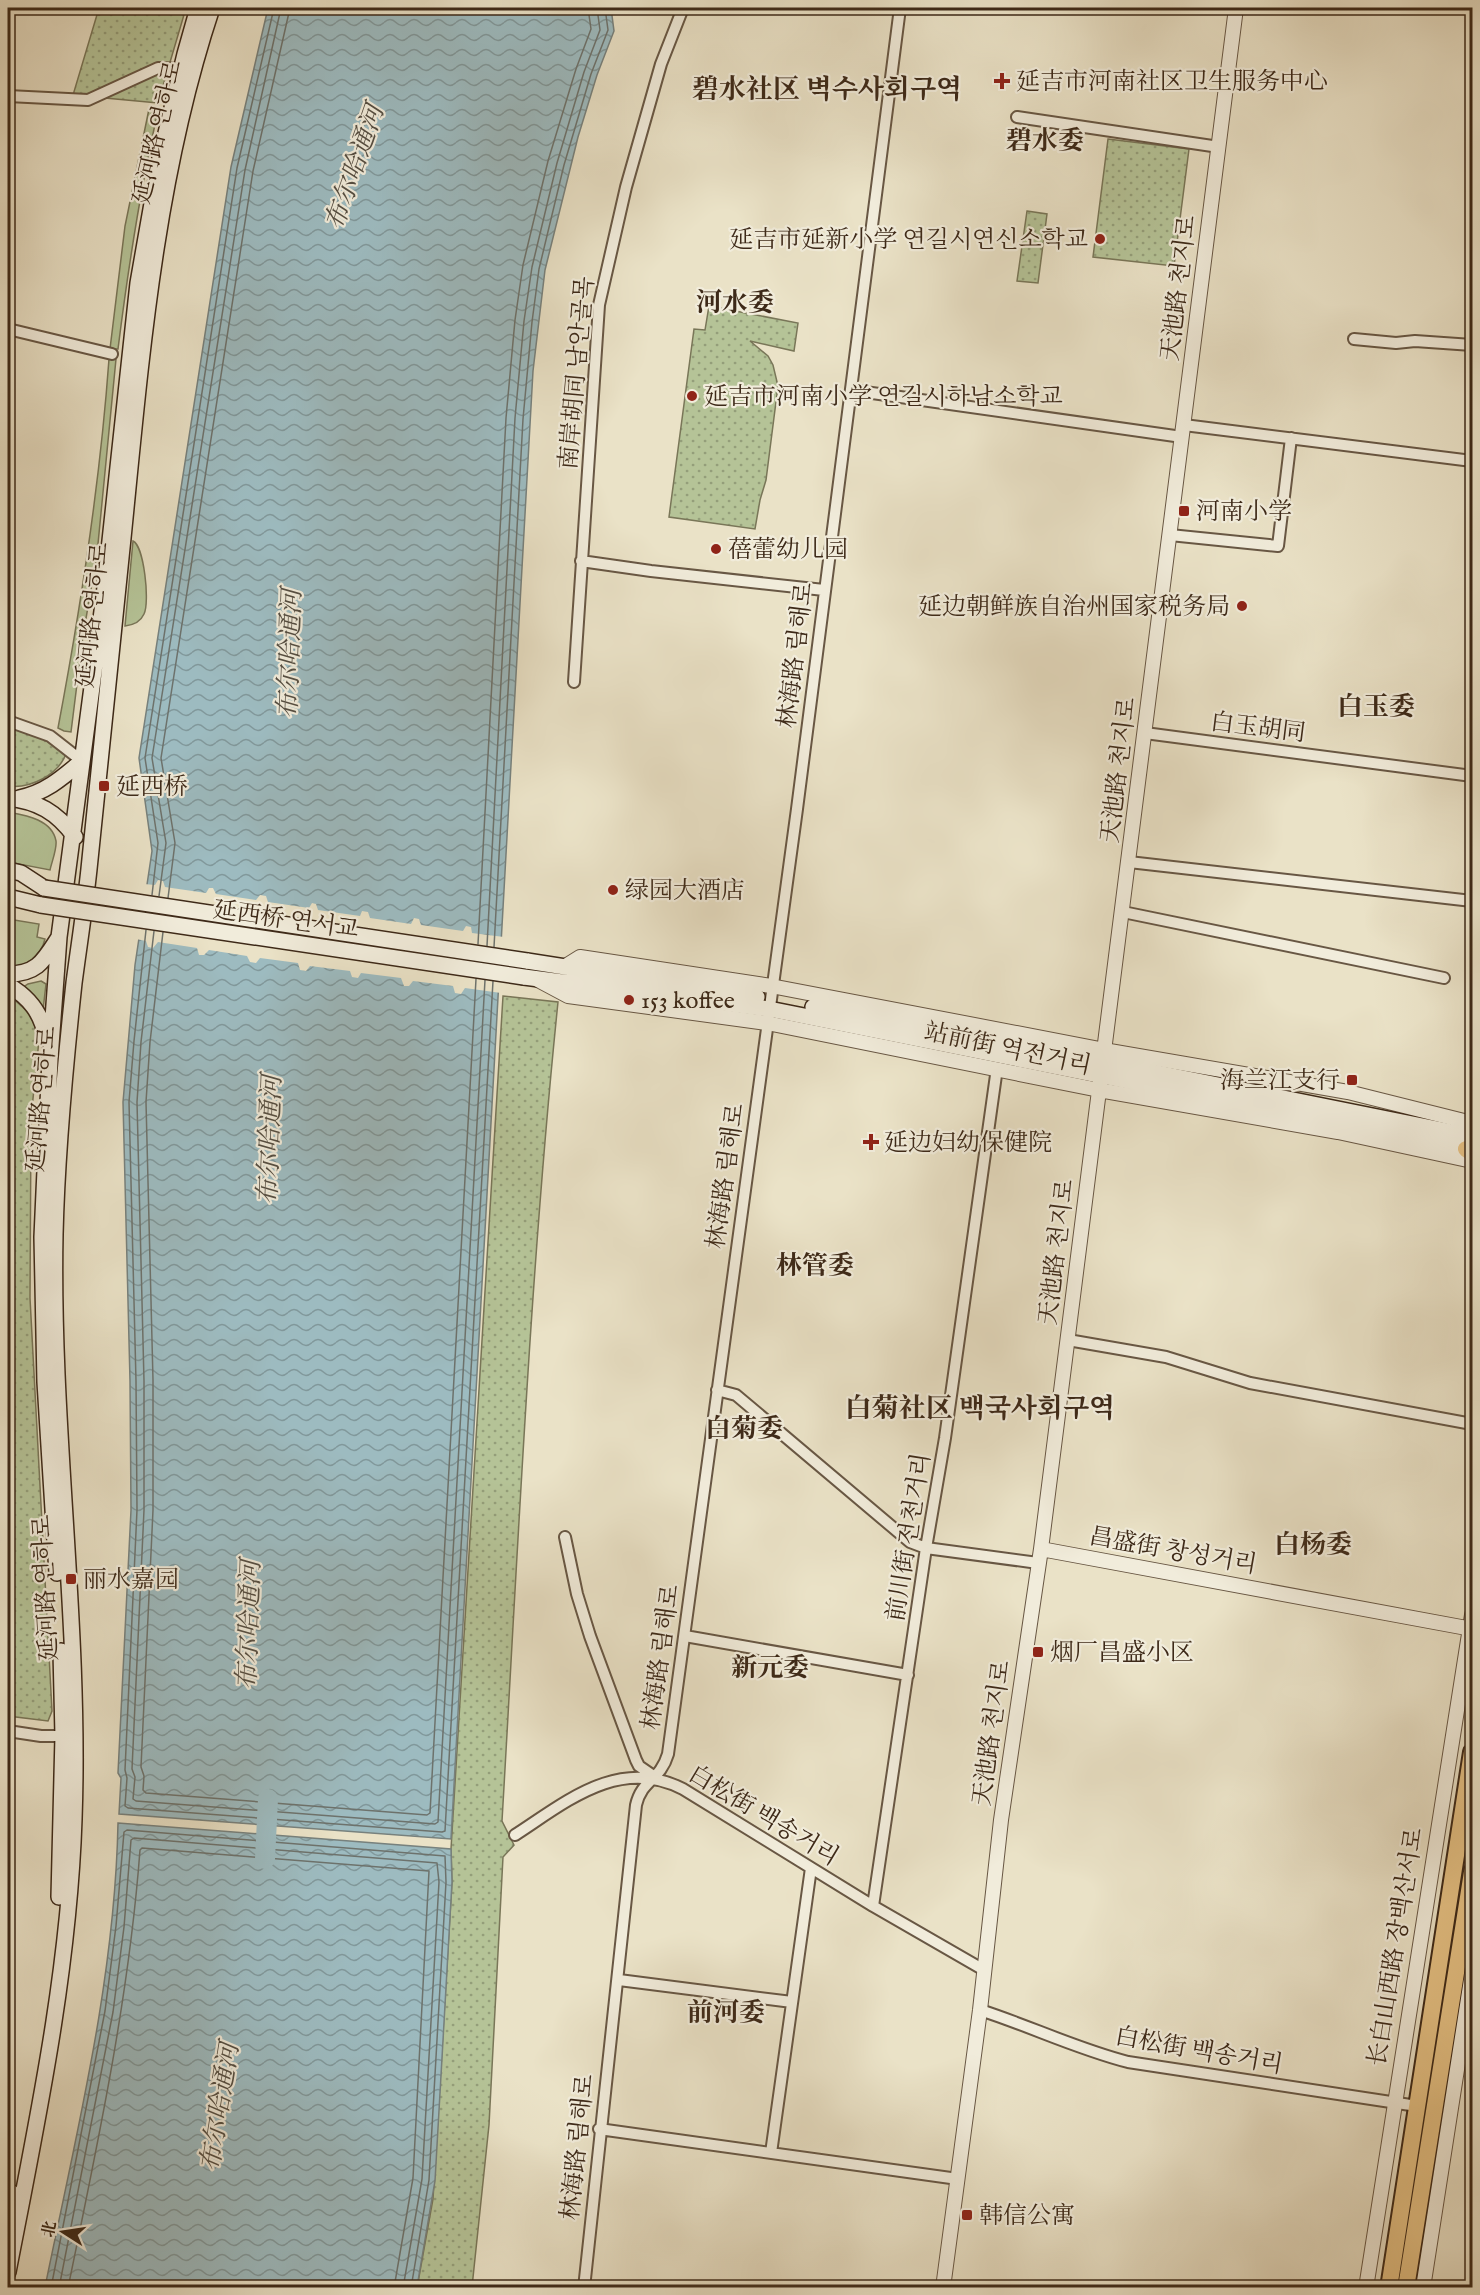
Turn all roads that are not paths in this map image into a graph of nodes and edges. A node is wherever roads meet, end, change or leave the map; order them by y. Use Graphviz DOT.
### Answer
graph roads {
  1 [pos="198,8"];
  2 [pos="212,8"];
  3 [pos="683,8"];
  4 [pos="900,8"];
  5 [pos="1236,8"];
  6 [pos="181,69"];
  7 [pos="8,96"];
  8 [pos="1017,117"];
  9 [pos="1219,147"];
  10 [pos="8,329"];
  11 [pos="1354,339"];
  12 [pos="1473,345"];
  13 [pos="112,354"];
  14 [pos="850,390"];
  15 [pos="1183,431"];
  16 [pos="1291,438"];
  17 [pos="1473,461"];
  18 [pos="1170,535"];
  19 [pos="581,561"];
  20 [pos="824,590"];
  21 [pos="574,682"];
  22 [pos="8,721"];
  23 [pos="1145,733"];
  24 [pos="81,761"];
  25 [pos="1473,776"];
  26 [pos="10,801"];
  27 [pos="71,839"];
  28 [pos="90,858"];
  29 [pos="1129,862"];
  30 [pos="8,870"];
  31 [pos="29,879"];
  32 [pos="8,880"];
  33 [pos="8,897"];
  34 [pos="1473,901"];
  35 [pos="37,905"];
  36 [pos="8,906"];
  37 [pos="1123,912"];
  38 [pos="59,937"];
  39 [pos="527,961"];
  40 [pos="58,969"];
  41 [pos="29,972"];
  42 [pos="8,974"];
  43 [pos="75,978"];
  44 [pos="530,978"];
  45 [pos="1444,978"];
  46 [pos="8,985"];
  47 [pos="769,1004"];
  48 [pos="50,1059"];
  49 [pos="997,1068"];
  50 [pos="1102,1069"];
  51 [pos="1473,1123"];
  52 [pos="1471,1150"];
  53 [pos="1068,1340"];
  54 [pos="717,1390"];
  55 [pos="1473,1424"];
  56 [pos="565,1537"];
  57 [pos="926,1548"];
  58 [pos="1041,1549"];
  59 [pos="1038,1563"];
  60 [pos="1473,1615"];
  61 [pos="1471,1629"];
  62 [pos="685,1636"];
  63 [pos="908,1675"];
  64 [pos="8,1731"];
  65 [pos="69,1736"];
  66 [pos="1473,1752"];
  67 [pos="656,1778"];
  68 [pos="515,1835"];
  69 [pos="811,1868"];
  70 [pos="1473,1872"];
  71 [pos="873,1906"];
  72 [pos="984,1970"];
  73 [pos="1473,1973"];
  74 [pos="619,1980"];
  75 [pos="792,2002"];
  76 [pos="980,2010"];
  77 [pos="1395,2103"];
  78 [pos="1417,2106"];
  79 [pos="599,2129"];
  80 [pos="771,2153"];
  81 [pos="958,2179"];
  82 [pos="8,2217"];
  83 [pos="8,2272"];
  84 [pos="584,2288"];
  85 [pos="943,2288"];
  86 [pos="1366,2288"];
  87 [pos="1389,2288"];
  88 [pos="1406,2288"];
  89 [pos="1423,2288"];
  1 -- 6 [label="main road, 延河路 연하로"];
  2 -- 28 [label="main road, 延河路 연하로"];
  3 -- 19 [label="street, 南岸胡同 남안골목"];
  4 -- 14 [label="street, 林海路 림해로"];
  5 -- 9 [label="street, 天池路 천지로"];
  6 -- 7 [label="street"];
  6 -- 24 [label="main road, 延河路 연하로"];
  8 -- 9 [label="street"];
  9 -- 15 [label="street, 天池路 천지로"];
  10 -- 13 [label="street"];
  11 -- 12 [label="street"];
  14 -- 15 [label="street"];
  14 -- 20 [label="street, 林海路 림해로"];
  15 -- 16 [label="street"];
  15 -- 18 [label="street, 天池路 천지로"];
  16 -- 17 [label="street"];
  16 -- 18 [label="street"];
  18 -- 23 [label="street, 天池路 천지로"];
  19 -- 20 [label="street"];
  19 -- 21 [label="street, 南岸胡同 남안골목"];
  20 -- 47 [label="street, 林海路 림해로"];
  22 -- 24 [label="street"];
  23 -- 25 [label="street, 白玉胡同"];
  23 -- 29 [label="street, 天池路 천지로"];
  24 -- 26 [label="main road"];
  24 -- 27 [label="main road, 延河路 연하로"];
  26 -- 27 [label="main road"];
  27 -- 28 [label="main road"];
  27 -- 38 [label="main road, 延河路 연하로"];
  28 -- 43 [label="main road, 延河路 연하로"];
  29 -- 34 [label="street"];
  29 -- 37 [label="street, 天池路 천지로"];
  30 -- 31 [label="main road"];
  31 -- 32 [label="main road"];
  31 -- 39 [label="main road, 延西桥 연서교, bridge"];
  33 -- 35 [label="main road"];
  35 -- 36 [label="main road"];
  35 -- 44 [label="main road, 延西桥 연서교, bridge"];
  37 -- 45 [label="street"];
  37 -- 50 [label="street, 天池路 천지로"];
  38 -- 40 [label="main road, 延河路 연하로"];
  38 -- 41 [label="main road"];
  39 -- 47 [label="main road, 站前街 역전거리"];
  40 -- 41 [label="main road"];
  40 -- 43 [label="main road"];
  40 -- 48 [label="main road, 延河路 연하로"];
  41 -- 42 [label="main road"];
  43 -- 65 [label="main road, 延河路 연하로"];
  44 -- 47 [label="main road, 站前街 역전거리"];
  46 -- 48 [label="main road"];
  47 -- 49 [label="street, 站前街 역전거리"];
  47 -- 50 [label="main road, 站前街 역전거리"];
  47 -- 54 [label="street, 林海路 림해로"];
  48 -- 65 [label="main road, 延河路 연하로"];
  49 -- 50 [label="street, 站前街 역전거리"];
  49 -- 57 [label="street, 前川街 전천거리"];
  50 -- 51 [label="street, 站前街 역전거리"];
  50 -- 52 [label="main road, 站前街 역전거리"];
  50 -- 53 [label="street, 天池路 천지로"];
  53 -- 55 [label="street"];
  53 -- 58 [label="street, 天池路 천지로"];
  54 -- 57 [label="street"];
  54 -- 62 [label="street, 林海路 림해로"];
  56 -- 67 [label="street"];
  57 -- 59 [label="street"];
  57 -- 63 [label="street, 前川街 전천거리"];
  58 -- 59 [label="street, 天池路 천지로"];
  58 -- 61 [label="street, 昌盛街 창성거리"];
  59 -- 72 [label="street, 天池路 천지로"];
  60 -- 61 [label="street, 长白山西路 장백산서로"];
  61 -- 77 [label="street, 长白山西路 장백산서로"];
  62 -- 63 [label="street"];
  62 -- 67 [label="street, 林海路 림해로"];
  63 -- 71 [label="street, 前川街 전천거리"];
  64 -- 65 [label="street"];
  65 -- 82 [label="main road, 延河路 연하로"];
  65 -- 83 [label="main road, 延河路 연하로"];
  66 -- 78 [label="main road, 长白山西路 장백산서로"];
  67 -- 68 [label="street, 白松街 백송거리"];
  67 -- 69 [label="street, 白松街 백송거리"];
  67 -- 74 [label="street, 林海路 림해로"];
  69 -- 71 [label="street, 白松街 백송거리"];
  69 -- 75 [label="street"];
  70 -- 88 [label="main road"];
  71 -- 72 [label="street, 白松街 백송거리"];
  72 -- 76 [label="street, 天池路 천지로"];
  73 -- 89 [label="street"];
  74 -- 75 [label="street"];
  74 -- 79 [label="street, 林海路 림해로"];
  75 -- 80 [label="street"];
  76 -- 77 [label="street, 白松街 백송거리"];
  76 -- 81 [label="street, 天池路 천지로"];
  77 -- 78 [label="street, 白松街 백송거리"];
  77 -- 86 [label="street, 长白山西路 장백산서로"];
  78 -- 87 [label="main road, 长白山西路 장백산서로"];
  79 -- 80 [label="street"];
  79 -- 84 [label="street, 林海路 림해로"];
  80 -- 81 [label="street"];
  81 -- 85 [label="street, 天池路 천지로"];
}
